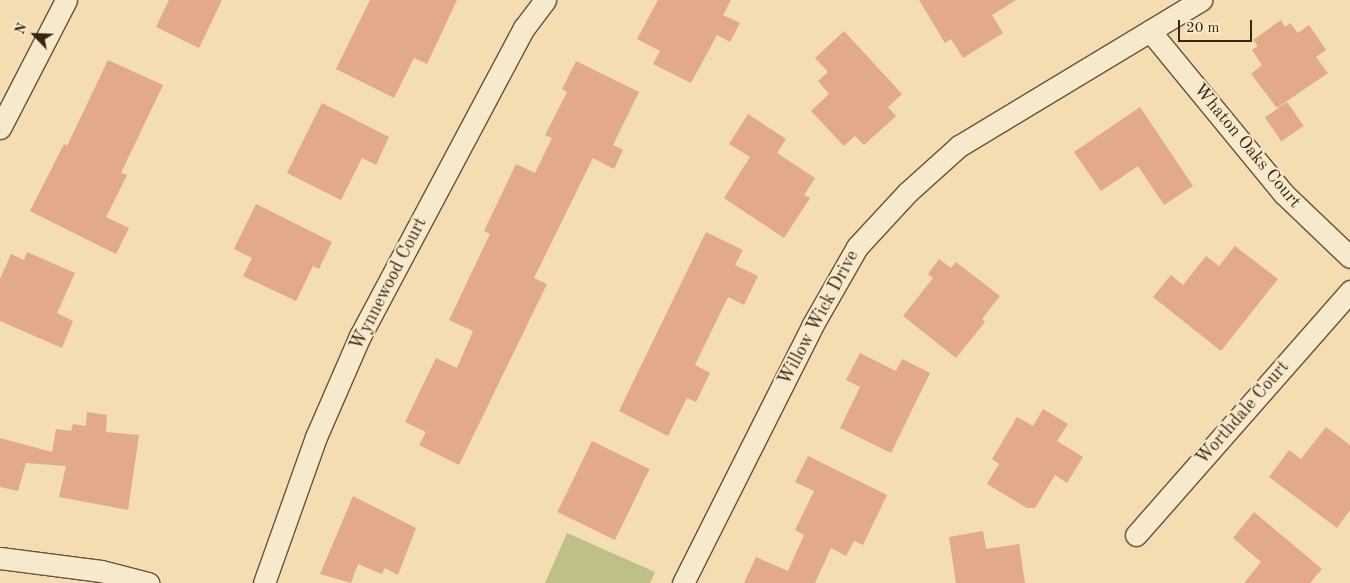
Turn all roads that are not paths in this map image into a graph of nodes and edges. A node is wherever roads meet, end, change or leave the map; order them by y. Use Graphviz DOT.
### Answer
graph roads {
  1 [pos="66,0"];
  2 [pos="545,0"];
  3 [pos="1201,0"];
  4 [pos="1150,31"];
  5 [pos="0,128"];
  6 [pos="1350,257"];
  7 [pos="1350,291"];
  8 [pos="1136,535"];
  9 [pos="0,558"];
  10 [pos="148,583"];
  11 [pos="264,583"];
  12 [pos="683,583"];
  1 -- 5 [label="street"];
  2 -- 11 [label="street, Wynnewood Court"];
  3 -- 4 [label="street, Willow Wick Drive"];
  4 -- 6 [label="street, Whaton Oaks Court"];
  4 -- 12 [label="street, Willow Wick Drive"];
  7 -- 8 [label="street, Worthdale Court"];
  9 -- 10 [label="street"];
}
